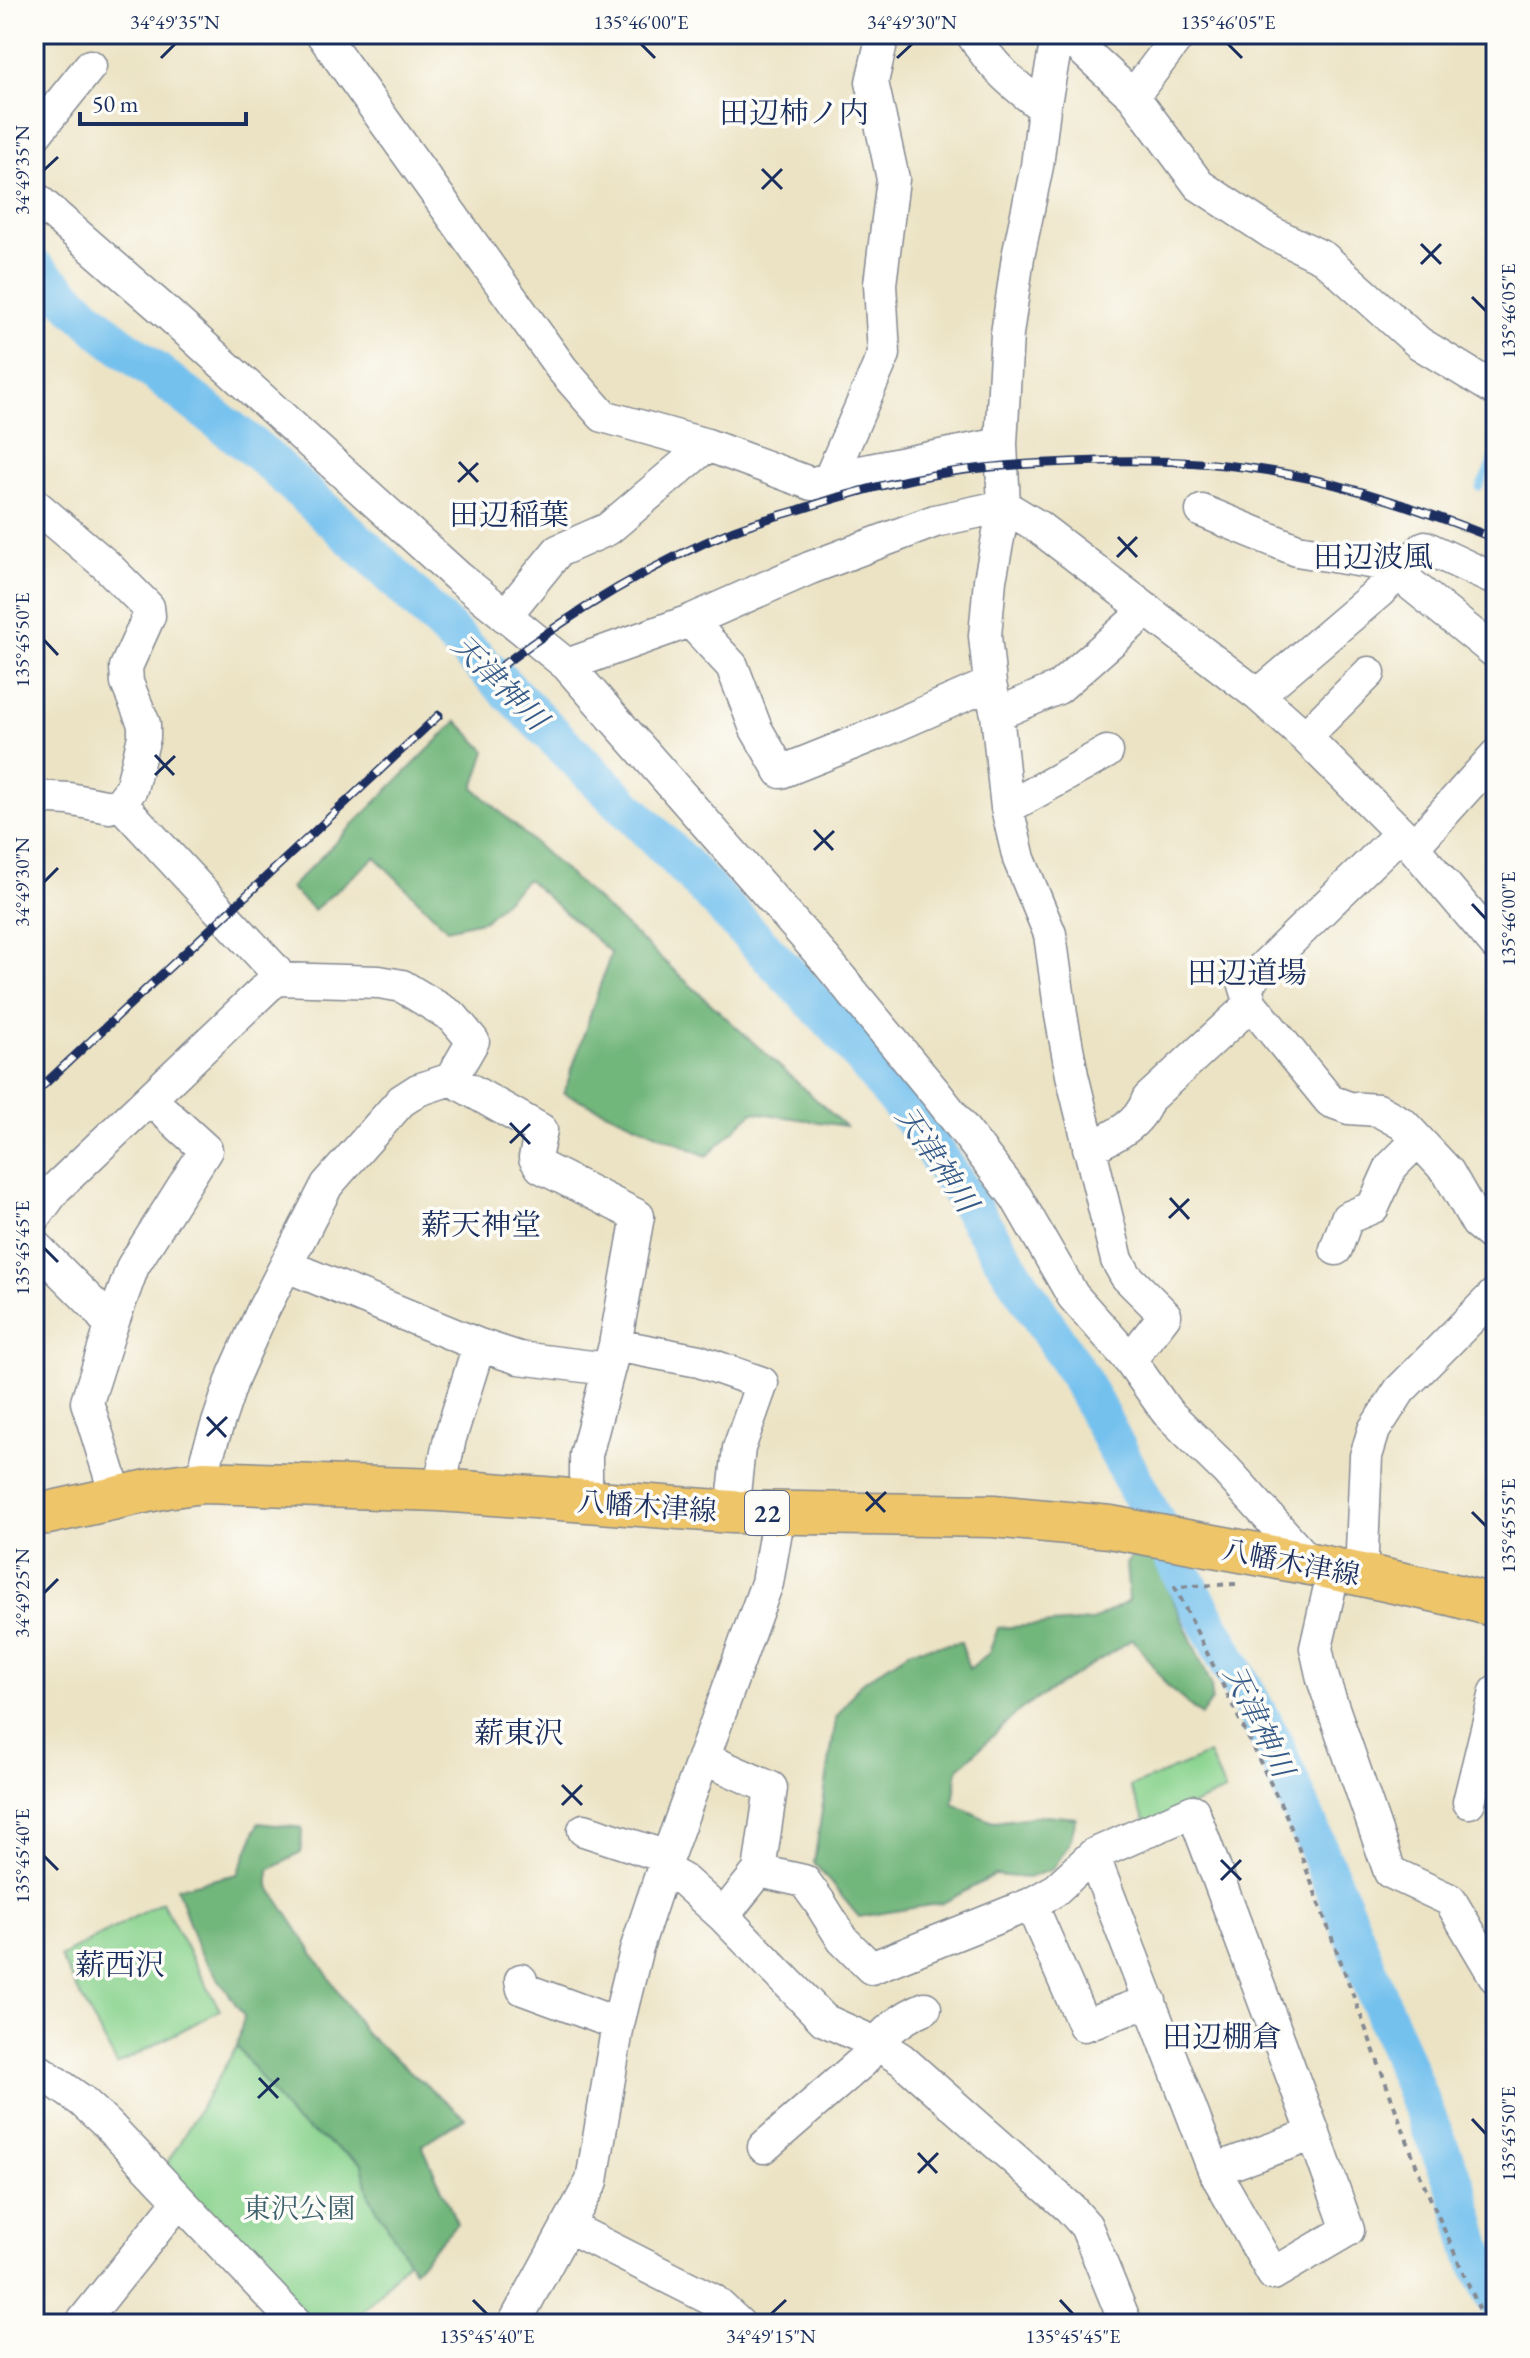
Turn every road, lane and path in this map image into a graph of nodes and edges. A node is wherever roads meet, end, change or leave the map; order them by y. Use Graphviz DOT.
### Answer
graph roads {
  1 [pos="322,34"];
  2 [pos="883,34"];
  3 [pos="972,34"];
  4 [pos="1180,34"];
  5 [pos="1058,35"];
  6 [pos="90,66"];
  7 [pos="1133,96"];
  8 [pos="1044,108"];
  9 [pos="34,136"];
  10 [pos="34,197"];
  11 [pos="1496,390"];
  12 [pos="1001,444"];
  13 [pos="707,445"];
  14 [pos="830,478"];
  15 [pos="34,504"];
  16 [pos="1004,506"];
  17 [pos="1202,511"];
  18 [pos="1398,574"];
  19 [pos="1496,580"];
  20 [pos="1147,610"];
  21 [pos="505,616"];
  22 [pos="690,621"];
  23 [pos="1496,653"];
  24 [pos="567,665"];
  25 [pos="1369,673"];
  26 [pos="1258,695"];
  27 [pos="994,699"];
  28 [pos="1305,737"];
  29 [pos="1107,752"];
  30 [pos="1496,755"];
  31 [pos="34,797"];
  32 [pos="120,803"];
  33 [pos="1007,808"];
  34 [pos="1407,840"];
  35 [pos="1496,945"];
  36 [pos="278,979"];
  37 [pos="1251,1004"];
  38 [pos="451,1079"];
  39 [pos="150,1099"];
  40 [pos="1418,1140"];
  41 [pos="1089,1148"];
  42 [pos="34,1218"];
  43 [pos="1496,1239"];
  44 [pos="34,1245"];
  45 [pos="1336,1249"];
  46 [pos="287,1266"];
  47 [pos="1496,1293"];
  48 [pos="111,1327"];
  49 [pos="473,1342"];
  50 [pos="612,1357"];
  51 [pos="1130,1360"];
  52 [pos="203,1482"];
  53 [pos="439,1490"];
  54 [pos="117,1498"];
  55 [pos="586,1502"];
  56 [pos="732,1512"];
  57 [pos="779,1513"];
  58 [pos="34,1514"];
  59 [pos="1335,1570"];
  60 [pos="1238,1584"];
  61 [pos="1496,1606"];
  62 [pos="1496,1692"];
  63 [pos="703,1758"];
  64 [pos="1469,1802"];
  65 [pos="584,1830"];
  66 [pos="1093,1855"];
  67 [pos="665,1863"];
  68 [pos="759,1871"];
  69 [pos="1031,1904"];
  70 [pos="723,1916"];
  71 [pos="1496,1976"];
  72 [pos="521,1980"];
  73 [pos="1150,2001"];
  74 [pos="925,2008"];
  75 [pos="618,2024"];
  76 [pos="875,2043"];
  77 [pos="34,2067"];
  78 [pos="1314,2134"];
  79 [pos="764,2147"];
  80 [pos="1214,2170"];
  81 [pos="179,2201"];
  82 [pos="567,2226"];
  83 [pos="81,2324"];
  84 [pos="297,2324"];
  85 [pos="514,2324"];
  86 [pos="739,2324"];
  87 [pos="1126,2324"];
  88 [pos="1486,2324"];
  1 -- 13 [label="street"];
  2 -- 14 [label="street"];
  3 -- 8 [label="street"];
  4 -- 7 [label="street"];
  5 -- 7 [label="street"];
  5 -- 8 [label="street"];
  6 -- 9 [label="street"];
  7 -- 11 [label="street"];
  8 -- 12 [label="street"];
  10 -- 21 [label="street"];
  12 -- 14 [label="street"];
  12 -- 16 [label="street"];
  13 -- 14 [label="street"];
  13 -- 21 [label="street"];
  15 -- 32 [label="street"];
  16 -- 20 [label="street"];
  16 -- 22 [label="street"];
  16 -- 27 [label="street"];
  17 -- 18 [label="street"];
  18 -- 19 [label="street"];
  18 -- 23 [label="street"];
  18 -- 26 [label="street"];
  20 -- 26 [label="street"];
  20 -- 27 [label="street"];
  21 -- 24 [label="street"];
  22 -- 24 [label="street"];
  22 -- 27 [label="street"];
  24 -- 51 [label="street"];
  25 -- 28 [label="street"];
  26 -- 28 [label="street"];
  27 -- 33 [label="street"];
  28 -- 34 [label="street"];
  29 -- 33 [label="street"];
  30 -- 34 [label="street"];
  31 -- 32 [label="street"];
  32 -- 36 [label="street"];
  33 -- 41 [label="street"];
  34 -- 35 [label="street"];
  34 -- 37 [label="street"];
  36 -- 38 [label="street"];
  36 -- 39 [label="street"];
  37 -- 40 [label="street"];
  37 -- 41 [label="street"];
  38 -- 46 [label="street"];
  38 -- 50 [label="street"];
  39 -- 42 [label="street"];
  39 -- 48 [label="street"];
  40 -- 43 [label="street"];
  40 -- 45 [label="street"];
  41 -- 51 [label="street"];
  44 -- 48 [label="street"];
  46 -- 49 [label="street"];
  46 -- 52 [label="street"];
  47 -- 59 [label="street"];
  48 -- 54 [label="street"];
  49 -- 50 [label="street"];
  49 -- 53 [label="street"];
  50 -- 55 [label="street"];
  50 -- 56 [label="street"];
  51 -- 59 [label="street"];
  52 -- 53 [label="main road, 八幡木津線 / 22"];
  52 -- 54 [label="main road, 八幡木津線 / 22"];
  53 -- 55 [label="main road, 八幡木津線 / 22"];
  54 -- 58 [label="main road, 八幡木津線 / 22"];
  55 -- 56 [label="main road, 八幡木津線 / 22"];
  56 -- 57 [label="main road, 八幡木津線 / 22"];
  57 -- 59 [label="main road, 八幡木津線 / 22"];
  57 -- 63 [label="street"];
  59 -- 61 [label="main road, 八幡木津線 / 22"];
  59 -- 71 [label="street"];
  60 -- 88 [label="path"];
  62 -- 64 [label="street"];
  63 -- 67 [label="street"];
  63 -- 68 [label="street"];
  65 -- 67 [label="street"];
  66 -- 69 [label="street"];
  66 -- 73 [label="street"];
  66 -- 78 [label="street"];
  67 -- 70 [label="street"];
  67 -- 75 [label="street"];
  68 -- 69 [label="street"];
  68 -- 70 [label="street"];
  69 -- 73 [label="street"];
  70 -- 76 [label="street"];
  72 -- 75 [label="street"];
  73 -- 80 [label="street"];
  74 -- 76 [label="street"];
  75 -- 82 [label="street"];
  76 -- 79 [label="street"];
  76 -- 87 [label="street"];
  77 -- 81 [label="street"];
  78 -- 80 [label="street"];
  78 -- 80 [label="street"];
  81 -- 83 [label="street"];
  81 -- 84 [label="street"];
  82 -- 85 [label="street"];
  82 -- 86 [label="street"];
}
